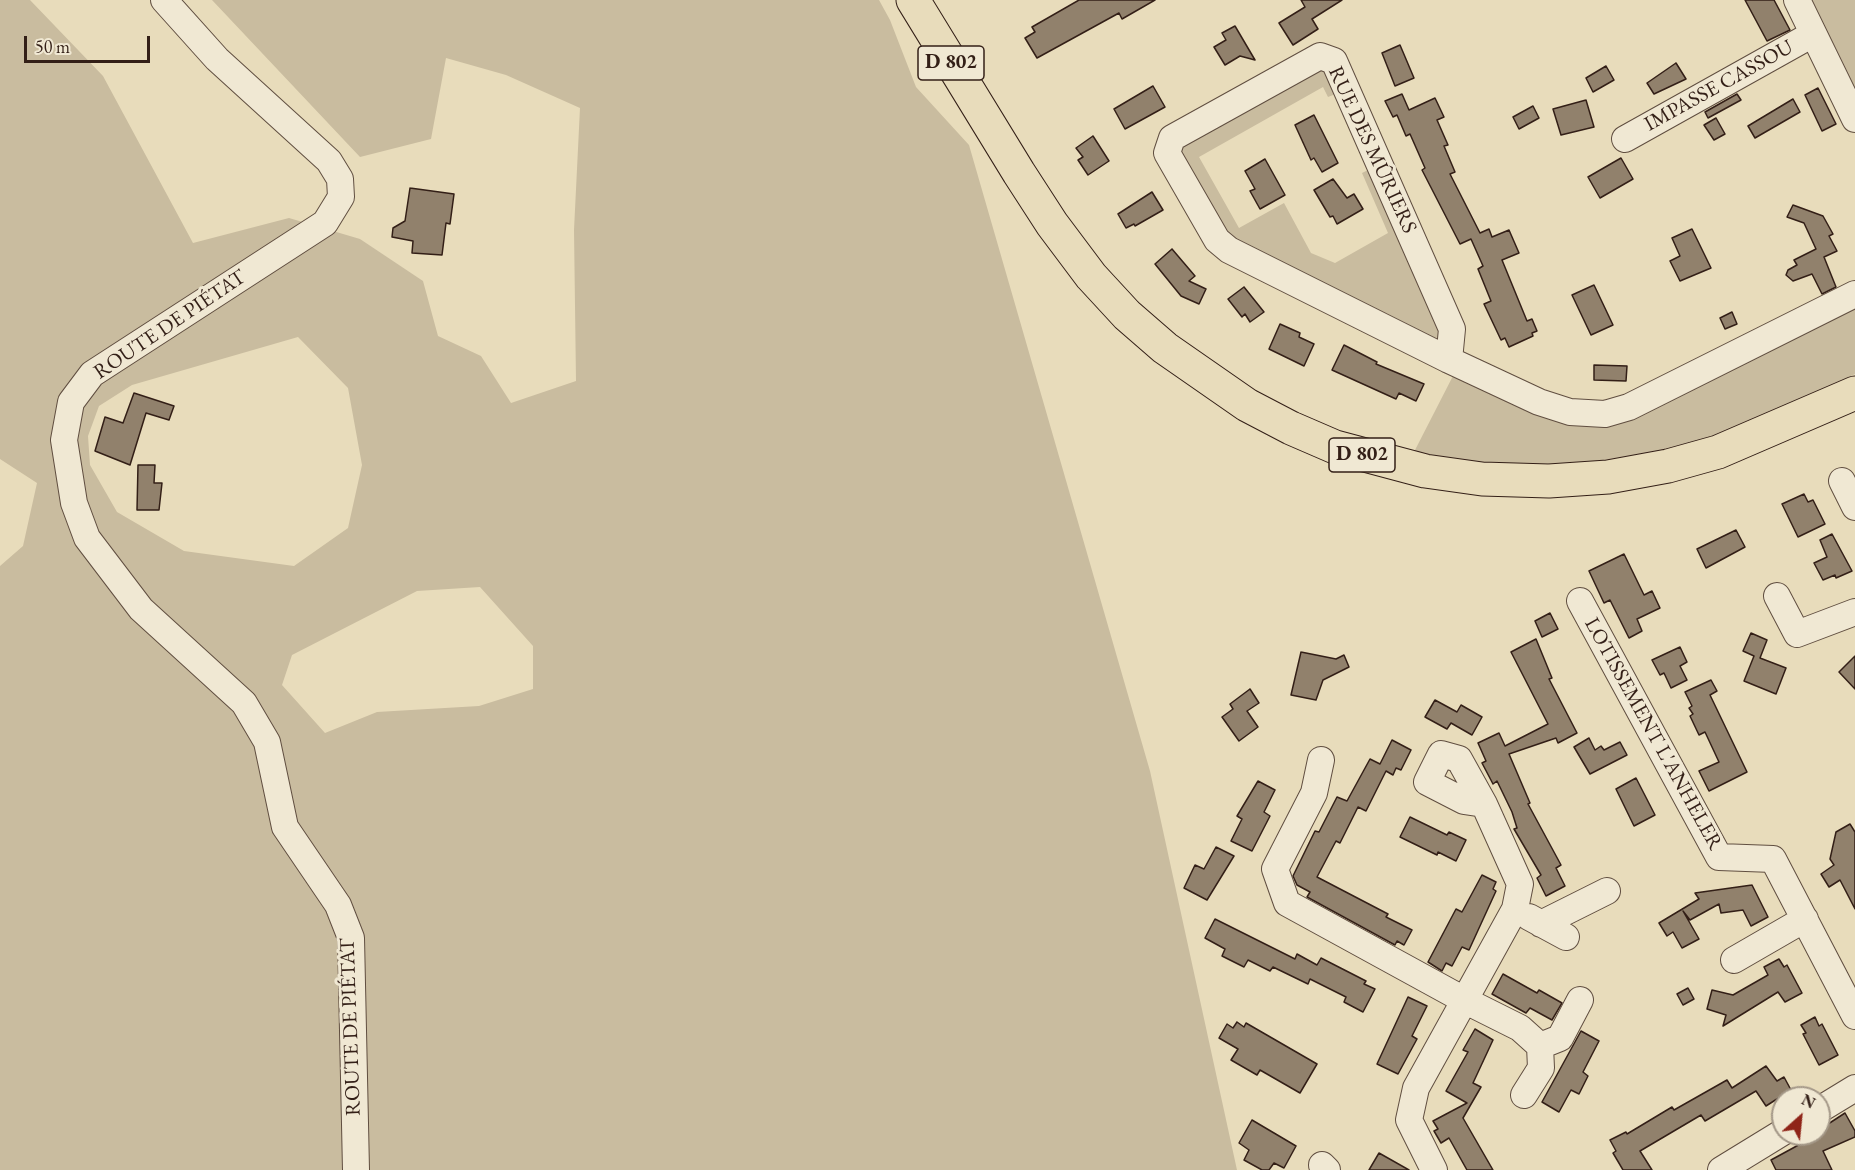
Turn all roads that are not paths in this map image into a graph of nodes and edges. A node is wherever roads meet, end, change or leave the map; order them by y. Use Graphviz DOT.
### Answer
graph roads {
  1 [pos="164,0"];
  2 [pos="913,0"];
  3 [pos="1797,0"];
  4 [pos="1814,34"];
  5 [pos="1855,119"];
  6 [pos="1625,139"];
  7 [pos="1855,294"];
  8 [pos="1449,360"];
  9 [pos="1855,393"];
  10 [pos="1842,481"];
  11 [pos="1855,507"];
  12 [pos="1777,596"];
  13 [pos="1580,601"];
  14 [pos="1855,612"];
  15 [pos="1321,760"];
  16 [pos="1484,804"];
  17 [pos="1607,891"];
  18 [pos="1515,909"];
  19 [pos="1805,919"];
  20 [pos="1541,924"];
  21 [pos="1566,937"];
  22 [pos="1734,960"];
  23 [pos="1580,1000"];
  24 [pos="1466,1001"];
  25 [pos="1855,1016"];
  26 [pos="1539,1046"];
  27 [pos="1855,1088"];
  28 [pos="1524,1095"];
  29 [pos="1831,1103"];
  30 [pos="1771,1139"];
  31 [pos="356,1170"];
  32 [pos="1434,1170"];
  33 [pos="1721,1170"];
  1 -- 31 [label="street, ROUTE DE PIÉTAT"];
  2 -- 9 [label="main road, D 802"];
  3 -- 4 [label="street"];
  4 -- 5 [label="street"];
  4 -- 6 [label="street, IMPASSE CASSOU"];
  7 -- 8 [label="street, RUE DES MÛRIERS"];
  8 -- 8 [label="street, RUE DES MÛRIERS"];
  10 -- 11 [label="street"];
  12 -- 14 [label="street"];
  13 -- 19 [label="street, LOTISSEMENT L'ANHELER"];
  15 -- 24 [label="street"];
  16 -- 18 [label="street"];
  17 -- 20 [label="street"];
  18 -- 20 [label="street"];
  18 -- 24 [label="street"];
  19 -- 22 [label="street"];
  19 -- 25 [label="street, LOTISSEMENT L'ANHELER"];
  20 -- 21 [label="street"];
  23 -- 26 [label="street"];
  24 -- 26 [label="street"];
  24 -- 32 [label="street"];
  26 -- 28 [label="street"];
  27 -- 29 [label="street"];
  30 -- 33 [label="street"];
}
